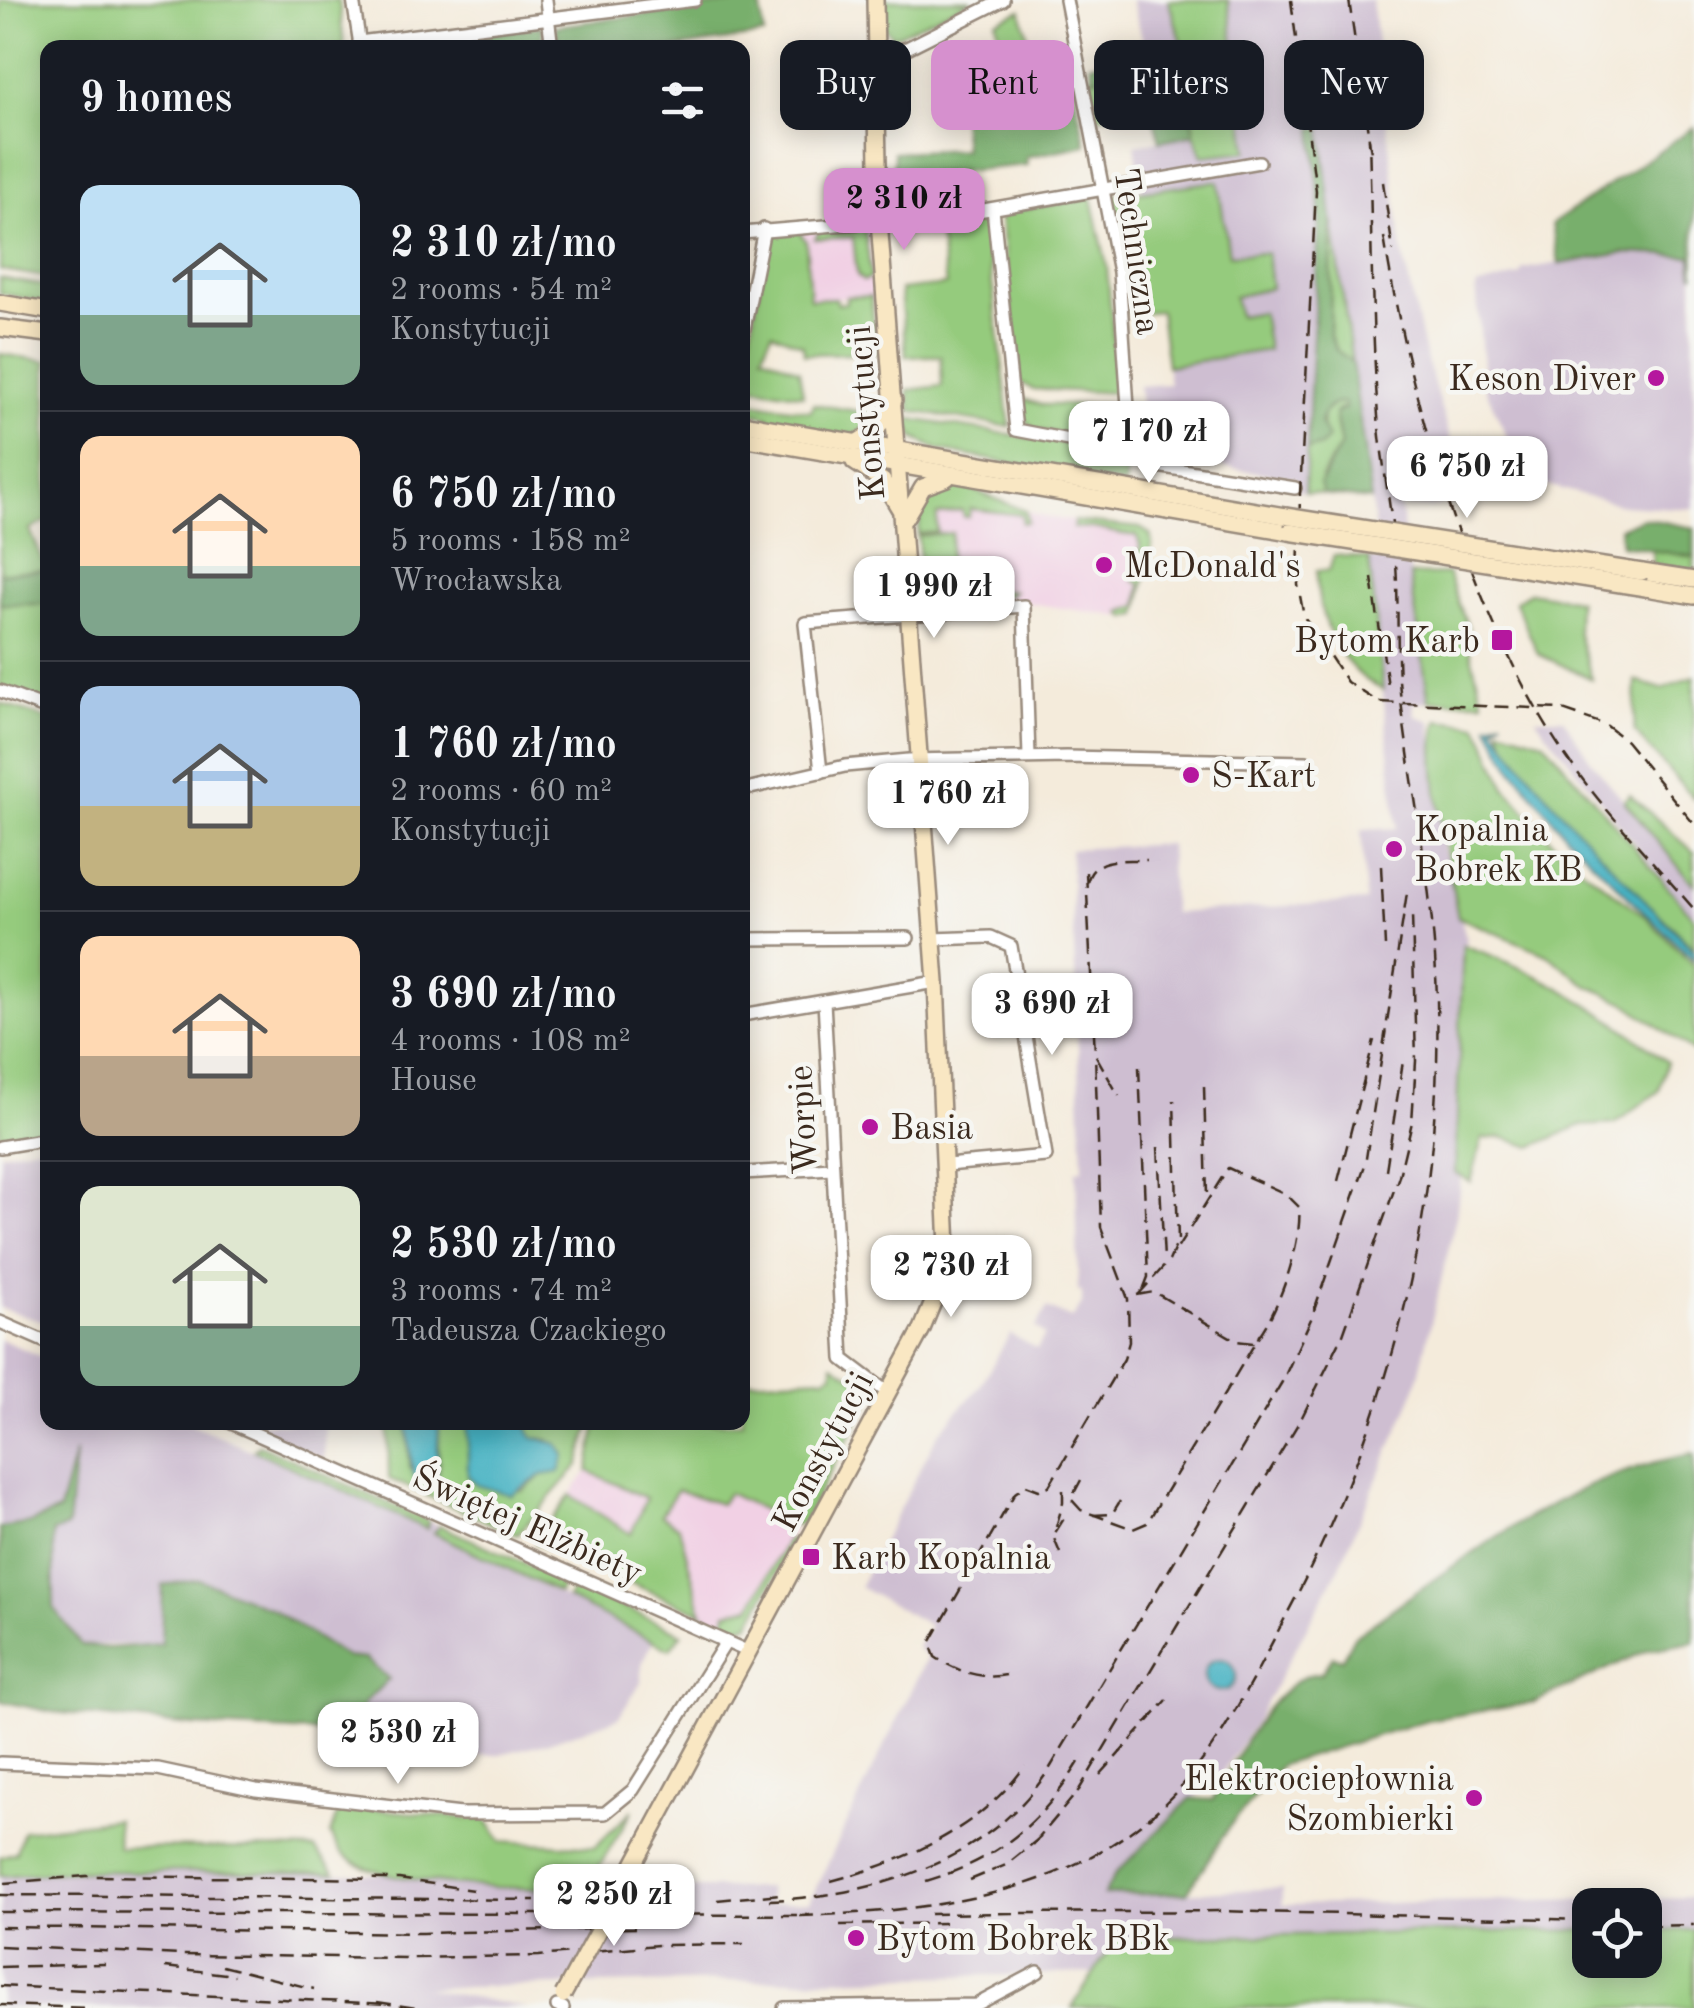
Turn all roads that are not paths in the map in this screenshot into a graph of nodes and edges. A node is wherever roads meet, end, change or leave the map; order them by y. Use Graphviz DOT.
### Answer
graph roads {
  1 [pos="353,0"];
  2 [pos="546,0"];
  3 [pos="695,0"];
  4 [pos="875,0"];
  5 [pos="1003,0"];
  6 [pos="1066,0"];
  7 [pos="548,19"];
  8 [pos="359,40"];
  9 [pos="390,40"];
  10 [pos="551,40"];
  11 [pos="876,40"];
  12 [pos="911,46"];
  13 [pos="878,130"];
  14 [pos="1259,162"];
  15 [pos="1102,190"];
  16 [pos="993,209"];
  17 [pos="880,220"];
  18 [pos="764,229"];
  19 [pos="750,232"];
  20 [pos="750,299"];
  21 [pos="0,303"];
  22 [pos="40,310"];
  23 [pos="0,328"];
  24 [pos="40,333"];
  25 [pos="894,400"];
  26 [pos="750,425"];
  27 [pos="750,439"];
  28 [pos="852,450"];
  29 [pos="1132,452"];
  30 [pos="900,459"];
  31 [pos="960,478"];
  32 [pos="1295,488"];
  33 [pos="904,522"];
  34 [pos="1287,524"];
  35 [pos="1644,580"];
  36 [pos="1694,580"];
  37 [pos="1694,596"];
  38 [pos="910,614"];
  39 [pos="0,691"];
  40 [pos="40,706"];
  41 [pos="1029,757"];
  42 [pos="920,759"];
  43 [pos="1307,762"];
  44 [pos="821,772"];
  45 [pos="750,788"];
  46 [pos="908,938"];
  47 [pos="750,939"];
  48 [pos="932,939"];
  49 [pos="936,982"];
  50 [pos="824,1001"];
  51 [pos="750,1014"];
  52 [pos="40,1140"];
  53 [pos="0,1147"];
  54 [pos="948,1165"];
  55 [pos="832,1168"];
  56 [pos="750,1173"];
  57 [pos="0,1322"];
  58 [pos="40,1339"];
  59 [pos="888,1393"];
  60 [pos="247,1430"];
  61 [pos="726,1642"];
  62 [pos="749,1652"];
  63 [pos="0,1763"];
  64 [pos="1038,1972"];
  65 [pos="560,2004"];
  66 [pos="784,2008"];
  1 -- 8 [label="street"];
  2 -- 7 [label="street"];
  3 -- 7 [label="street"];
  4 -- 11 [label="street, Konstytucji"];
  5 -- 12 [label="street"];
  6 -- 15 [label="street, Techniczna"];
  7 -- 9 [label="street"];
  7 -- 10 [label="street"];
  13 -- 17 [label="street, Konstytucji"];
  14 -- 15 [label="street"];
  15 -- 16 [label="street"];
  15 -- 29 [label="street, Techniczna"];
  16 -- 17 [label="street"];
  16 -- 29 [label="street"];
  17 -- 18 [label="street"];
  17 -- 25 [label="street, Konstytucji"];
  18 -- 19 [label="street"];
  18 -- 20 [label="street"];
  21 -- 22 [label="street"];
  23 -- 24 [label="street"];
  25 -- 28 [label="street"];
  25 -- 30 [label="street, Konstytucji"];
  26 -- 28 [label="street"];
  27 -- 28 [label="street"];
  28 -- 30 [label="street"];
  28 -- 33 [label="street"];
  29 -- 32 [label="street"];
  30 -- 31 [label="street"];
  30 -- 33 [label="street, Konstytucji"];
  30 -- 34 [label="street"];
  31 -- 33 [label="street"];
  31 -- 34 [label="street"];
  33 -- 38 [label="street, Konstytucji"];
  34 -- 35 [label="street, bridge"];
  35 -- 36 [label="street"];
  35 -- 37 [label="street"];
  38 -- 41 [label="street"];
  38 -- 42 [label="street, Konstytucji"];
  38 -- 44 [label="street"];
  39 -- 40 [label="street"];
  41 -- 42 [label="street"];
  41 -- 43 [label="street"];
  42 -- 44 [label="street"];
  42 -- 48 [label="street, Konstytucji"];
  44 -- 45 [label="street"];
  46 -- 47 [label="street"];
  48 -- 49 [label="street, Konstytucji"];
  48 -- 54 [label="street"];
  49 -- 50 [label="street"];
  49 -- 54 [label="street, Konstytucji"];
  50 -- 51 [label="street"];
  50 -- 55 [label="street, Worpie"];
  52 -- 53 [label="street"];
  54 -- 59 [label="street, Konstytucji"];
  55 -- 56 [label="street"];
  55 -- 59 [label="street, Worpie"];
  57 -- 58 [label="street"];
  59 -- 62 [label="street, Konstytucji"];
  60 -- 61 [label="street, Świętej Elżbiety"];
  61 -- 62 [label="street, Świętej Elżbiety"];
  61 -- 63 [label="street"];
  62 -- 65 [label="street, Konstytucji, bridge"];
  64 -- 66 [label="street"];
}
